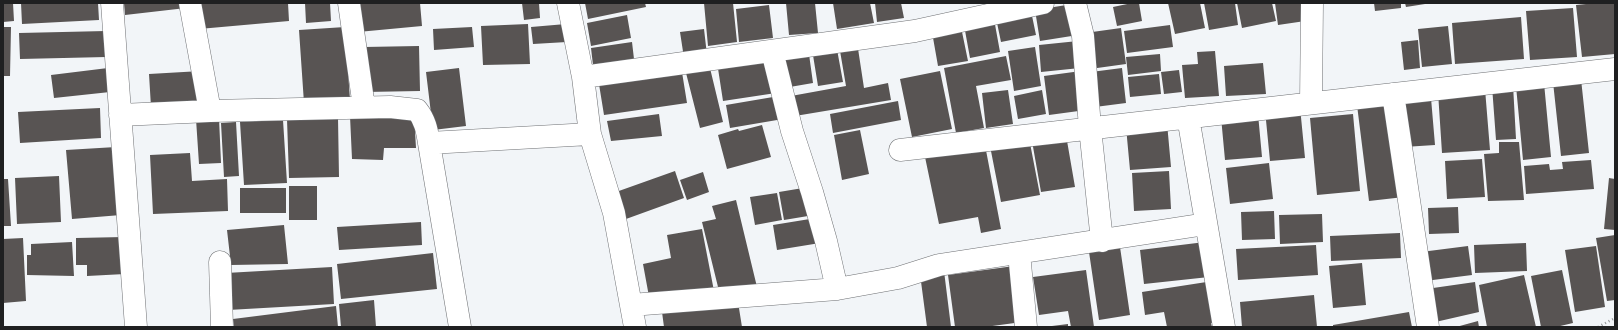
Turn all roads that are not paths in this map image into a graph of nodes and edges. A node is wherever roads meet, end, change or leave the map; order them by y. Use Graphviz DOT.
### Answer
graph roads {
  1 [pos="112,3"];
  2 [pos="190,3"];
  3 [pos="349,3"];
  4 [pos="568,3"];
  5 [pos="1043,3"];
  6 [pos="1312,3"];
  7 [pos="1080,4"];
  8 [pos="772,51"];
  9 [pos="1615,69"];
  10 [pos="583,77"];
  11 [pos="1393,94"];
  12 [pos="1311,103"];
  13 [pos="364,107"];
  14 [pos="210,111"];
  15 [pos="120,115"];
  16 [pos="1188,117"];
  17 [pos="1090,128"];
  18 [pos="590,134"];
  19 [pos="429,143"];
  20 [pos="900,150"];
  21 [pos="1206,224"];
  22 [pos="1102,241"];
  23 [pos="1019,253"];
  24 [pos="220,262"];
  25 [pos="837,289"];
  26 [pos="631,305"];
  27 [pos="136,327"];
  28 [pos="222,327"];
  29 [pos="460,327"];
  30 [pos="635,327"];
  31 [pos="1026,327"];
  32 [pos="1224,327"];
  33 [pos="1428,327"];
  1 -- 15 [label="street"];
  2 -- 14 [label="street"];
  3 -- 13 [label="street"];
  4 -- 10 [label="street"];
  5 -- 8 [label="street"];
  6 -- 12 [label="street"];
  7 -- 17 [label="street"];
  8 -- 10 [label="street"];
  8 -- 25 [label="street"];
  9 -- 11 [label="street"];
  10 -- 18 [label="street"];
  11 -- 12 [label="street"];
  11 -- 33 [label="street"];
  12 -- 16 [label="street"];
  13 -- 14 [label="street"];
  13 -- 19 [label="street"];
  14 -- 15 [label="street"];
  15 -- 27 [label="street"];
  16 -- 17 [label="street"];
  16 -- 21 [label="street"];
  17 -- 20 [label="street"];
  17 -- 22 [label="street"];
  18 -- 19 [label="street"];
  18 -- 26 [label="street"];
  19 -- 29 [label="street"];
  21 -- 22 [label="street"];
  21 -- 32 [label="street"];
  22 -- 23 [label="street"];
  23 -- 25 [label="street"];
  23 -- 31 [label="street"];
  24 -- 28 [label="street"];
  25 -- 26 [label="street"];
  26 -- 30 [label="street"];
}
